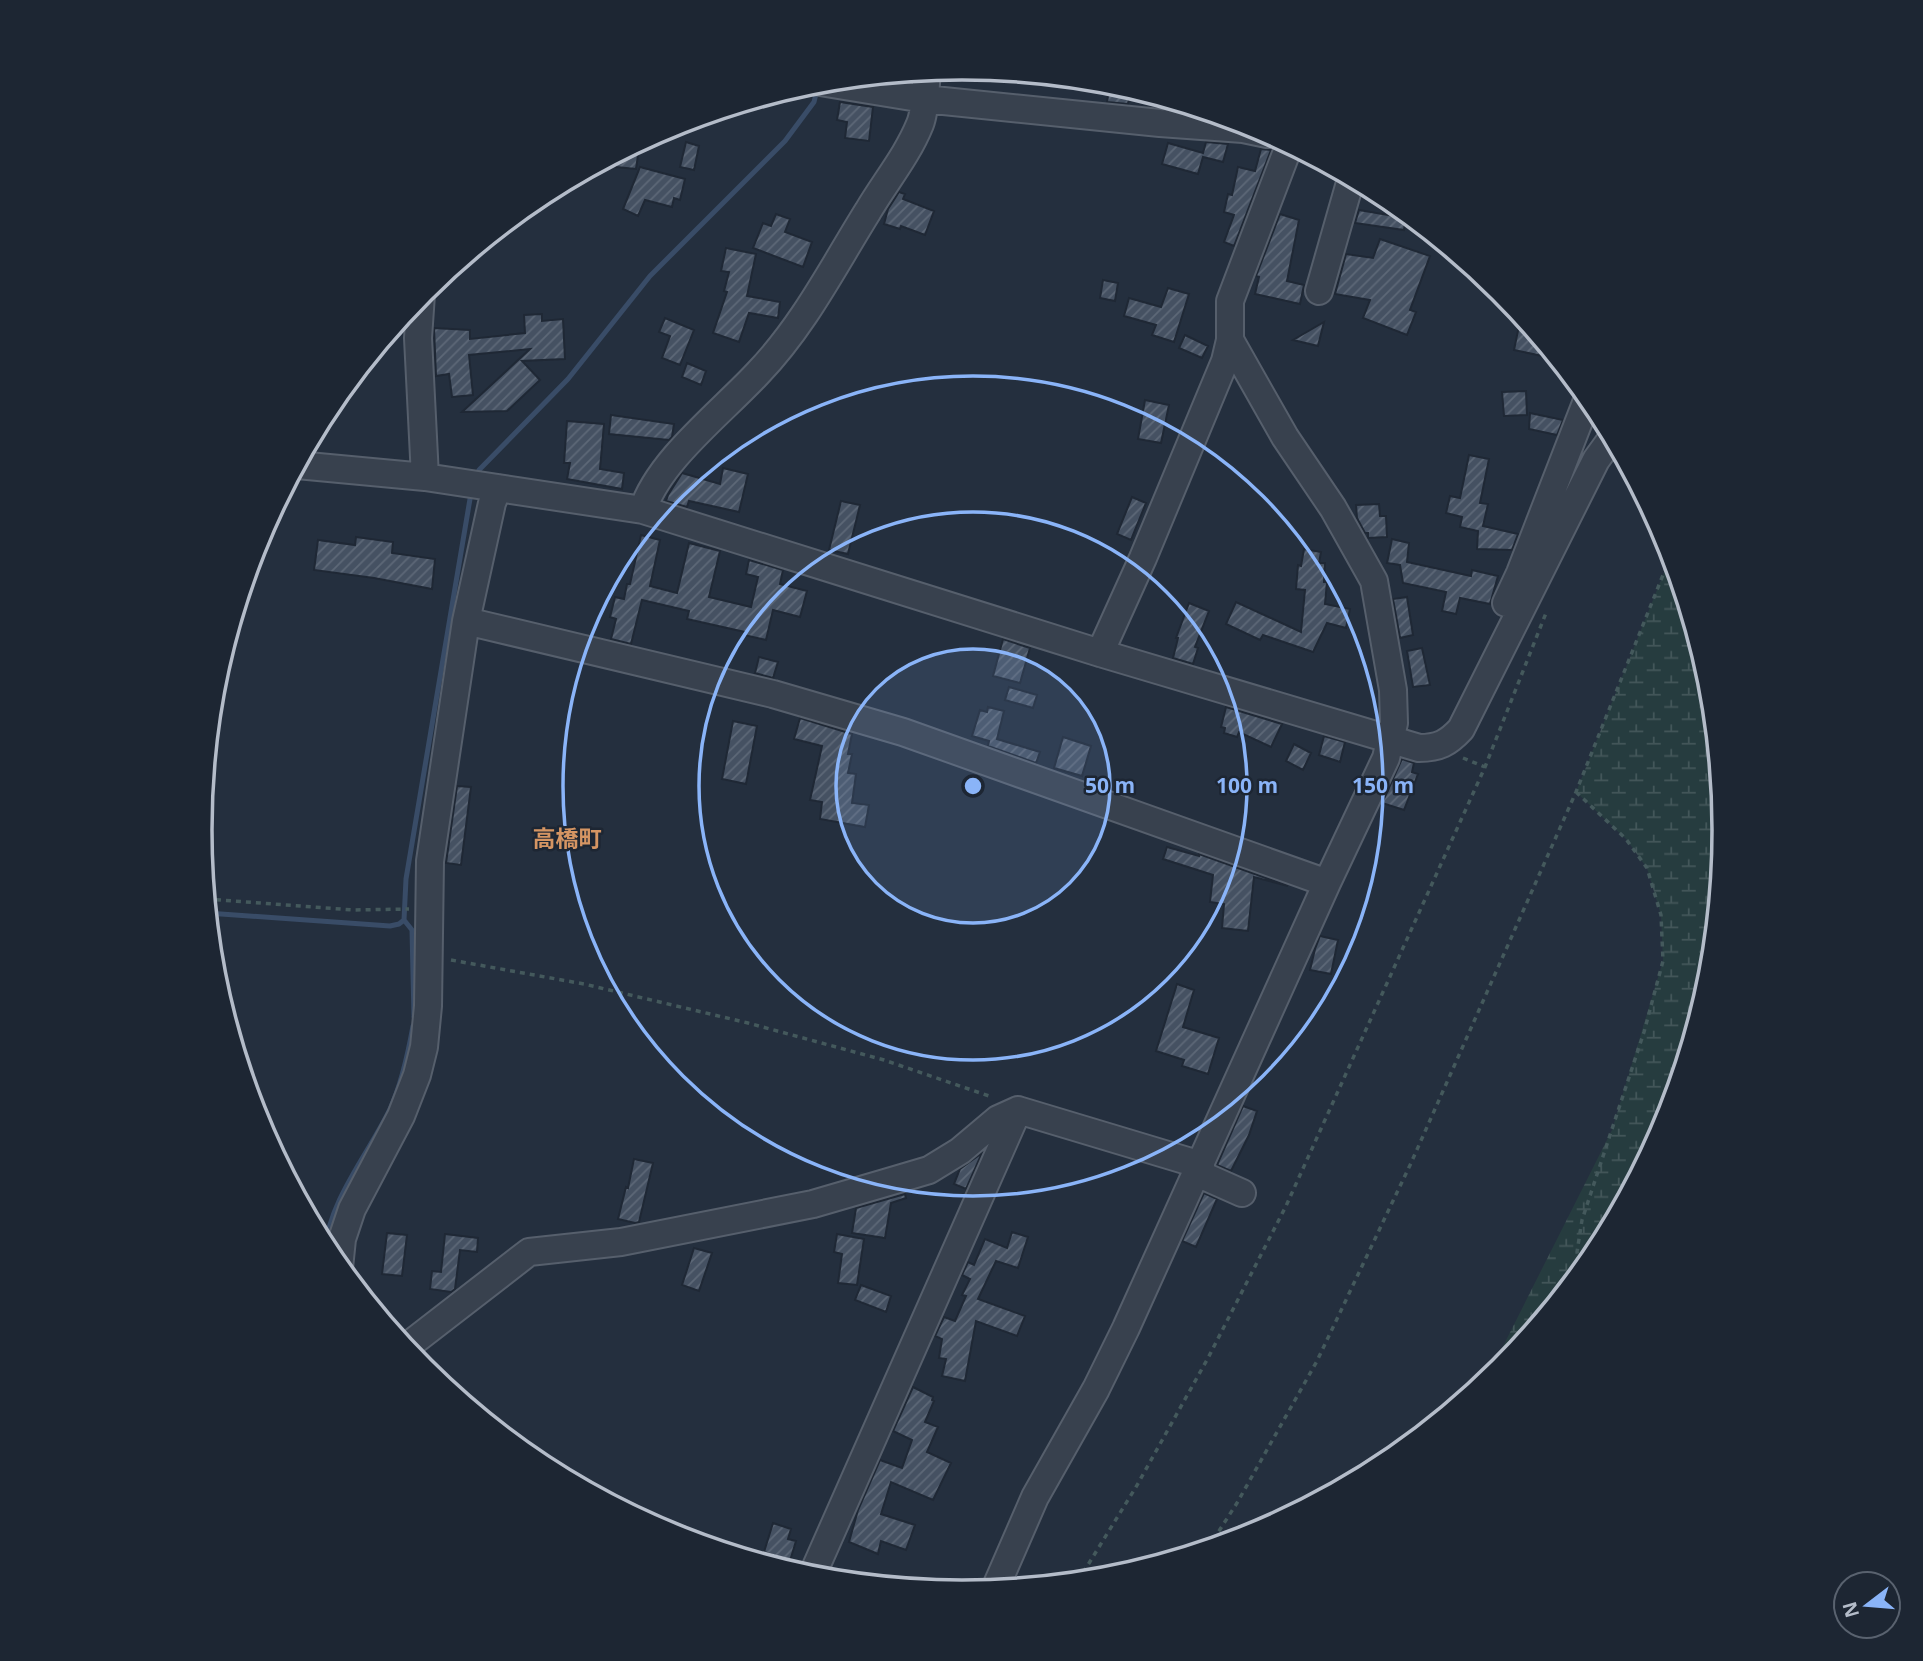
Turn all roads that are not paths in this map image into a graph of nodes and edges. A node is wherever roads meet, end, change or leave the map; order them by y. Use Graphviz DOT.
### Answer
graph roads {
  1 [pos="926,81"];
  2 [pos="857,88"];
  3 [pos="924,99"];
  4 [pos="1162,111"];
  5 [pos="1204,120"];
  6 [pos="1286,155"];
  7 [pos="1348,189"];
  8 [pos="1320,291"];
  9 [pos="420,312"];
  10 [pos="1230,340"];
  11 [pos="1583,411"];
  12 [pos="1605,447"];
  13 [pos="306,466"];
  14 [pos="425,477"];
  15 [pos="492,487"];
  16 [pos="643,510"];
  17 [pos="466,621"];
  18 [pos="1100,653"];
  19 [pos="1391,738"];
  20 [pos="1453,751"];
  21 [pos="1327,883"];
  22 [pos="1018,1110"];
  23 [pos="1199,1169"];
  24 [pos="1242,1193"];
  25 [pos="341,1251"];
  26 [pos="413,1342"];
  27 [pos="816,1566"];
  28 [pos="1000,1579"];
  1 -- 3 [label="street"];
  2 -- 3 [label="street"];
  3 -- 4 [label="street"];
  3 -- 16 [label="street"];
  4 -- 5 [label="street"];
  6 -- 10 [label="street"];
  7 -- 8 [label="street"];
  9 -- 14 [label="street"];
  10 -- 18 [label="street"];
  10 -- 19 [label="street"];
  11 -- 20 [label="street"];
  12 -- 20 [label="street"];
  13 -- 14 [label="street"];
  14 -- 15 [label="street"];
  15 -- 16 [label="street"];
  15 -- 17 [label="street"];
  16 -- 18 [label="street"];
  17 -- 21 [label="street"];
  17 -- 25 [label="street"];
  18 -- 19 [label="street"];
  19 -- 20 [label="street"];
  19 -- 21 [label="street"];
  21 -- 23 [label="street"];
  22 -- 23 [label="street"];
  22 -- 26 [label="street"];
  22 -- 27 [label="street"];
  23 -- 24 [label="street"];
  23 -- 28 [label="street"];
}
